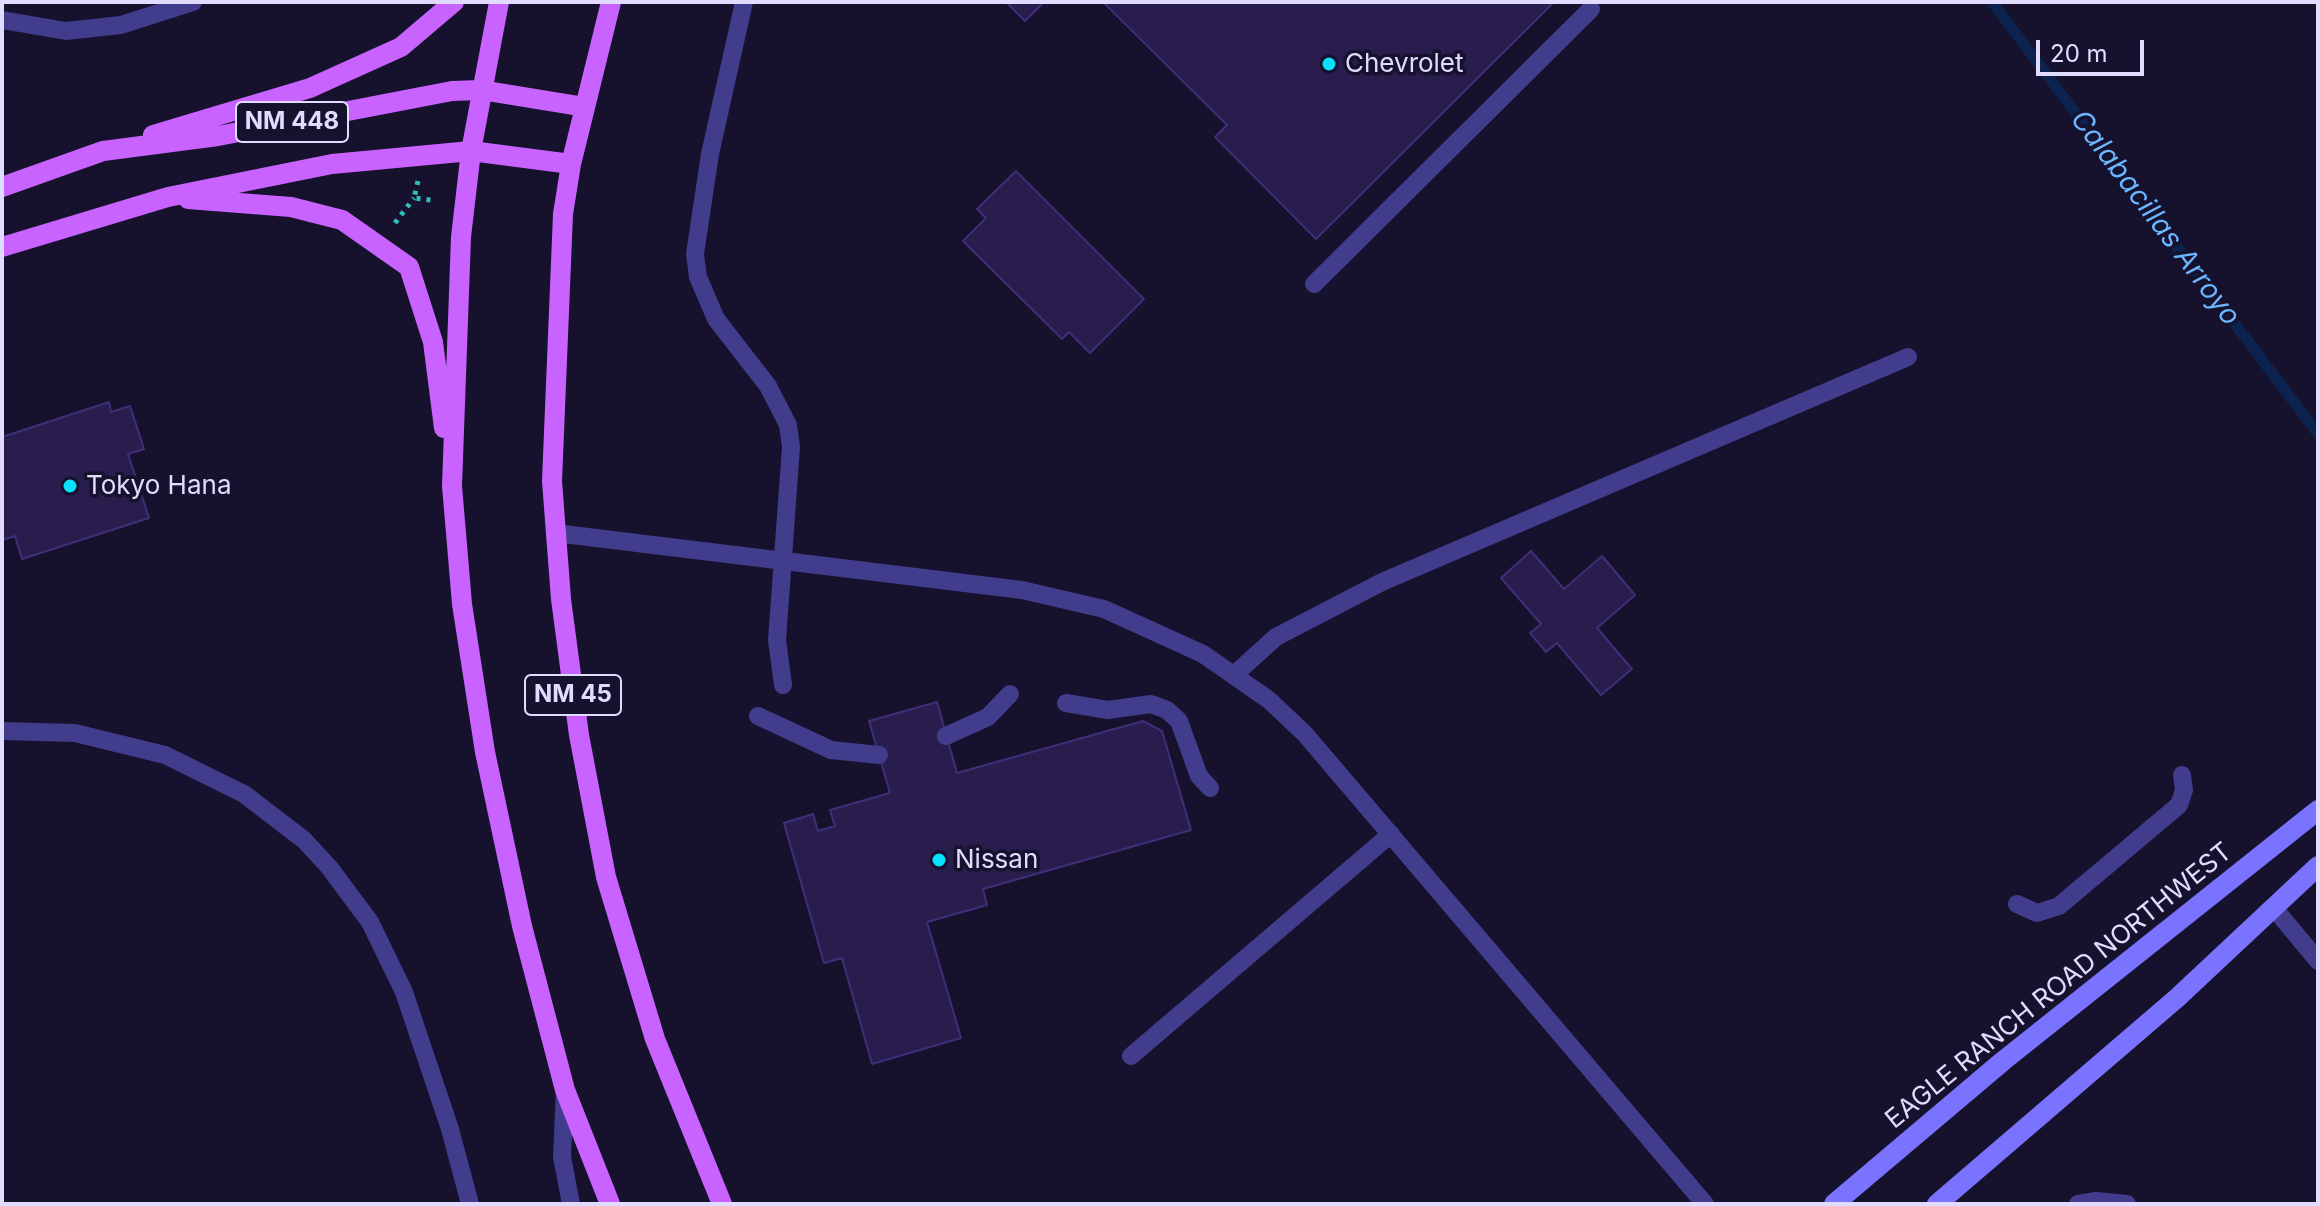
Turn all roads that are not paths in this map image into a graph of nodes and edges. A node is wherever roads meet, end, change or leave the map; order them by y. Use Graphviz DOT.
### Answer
graph roads {
  1 [pos="193,2"];
  2 [pos="454,2"];
  3 [pos="499,2"];
  4 [pos="611,2"];
  5 [pos="744,2"];
  6 [pos="1591,9"];
  7 [pos="2,20"];
  8 [pos="481,90"];
  9 [pos="585,107"];
  10 [pos="103,151"];
  11 [pos="471,151"];
  12 [pos="571,164"];
  13 [pos="2,187"];
  14 [pos="168,197"];
  15 [pos="2,247"];
  16 [pos="1314,284"];
  17 [pos="1908,357"];
  18 [pos="452,486"];
  19 [pos="555,533"];
  20 [pos="781,561"];
  21 [pos="1235,674"];
  22 [pos="783,685"];
  23 [pos="1010,694"];
  24 [pos="1066,703"];
  25 [pos="758,716"];
  26 [pos="2,731"];
  27 [pos="946,736"];
  28 [pos="879,755"];
  29 [pos="2182,775"];
  30 [pos="1210,788"];
  31 [pos="2315,813"];
  32 [pos="1391,834"];
  33 [pos="2318,866"];
  34 [pos="2017,904"];
  35 [pos="2274,908"];
  36 [pos="2318,961"];
  37 [pos="1131,1056"];
  38 [pos="565,1090"];
  39 [pos="470,1204"];
  40 [pos="571,1204"];
  41 [pos="610,1204"];
  42 [pos="722,1204"];
  43 [pos="1705,1204"];
  44 [pos="1834,1204"];
  45 [pos="1937,1204"];
  46 [pos="2078,1204"];
  47 [pos="2127,1204"];
  1 -- 7 [label="lane"];
  2 -- 10 [label="main road"];
  3 -- 8 [label="main road"];
  4 -- 9 [label="main road, NM 45"];
  5 -- 20 [label="lane"];
  6 -- 16 [label="lane"];
  8 -- 9 [label="main road, NM 448"];
  8 -- 10 [label="main road, NM 448"];
  8 -- 11 [label="main road"];
  9 -- 12 [label="main road, NM 45"];
  10 -- 13 [label="main road, NM 448"];
  11 -- 12 [label="main road, NM 448"];
  11 -- 14 [label="main road, NM 448"];
  11 -- 18 [label="main road"];
  12 -- 19 [label="main road, NM 45"];
  14 -- 15 [label="main road, NM 448"];
  14 -- 18 [label="main road"];
  17 -- 21 [label="lane"];
  18 -- 38 [label="main road"];
  19 -- 20 [label="lane"];
  19 -- 42 [label="main road, NM 45"];
  20 -- 21 [label="lane"];
  20 -- 22 [label="lane"];
  21 -- 32 [label="lane"];
  23 -- 27 [label="lane"];
  24 -- 30 [label="lane"];
  25 -- 28 [label="lane"];
  26 -- 39 [label="lane"];
  29 -- 34 [label="lane"];
  31 -- 44 [label="main road, EAGLE RANCH ROAD NORTHWEST"];
  32 -- 37 [label="lane"];
  32 -- 43 [label="lane"];
  33 -- 35 [label="main road"];
  35 -- 36 [label="lane"];
  35 -- 45 [label="main road"];
  38 -- 40 [label="lane"];
  38 -- 41 [label="main road"];
  46 -- 47 [label="lane"];
}
